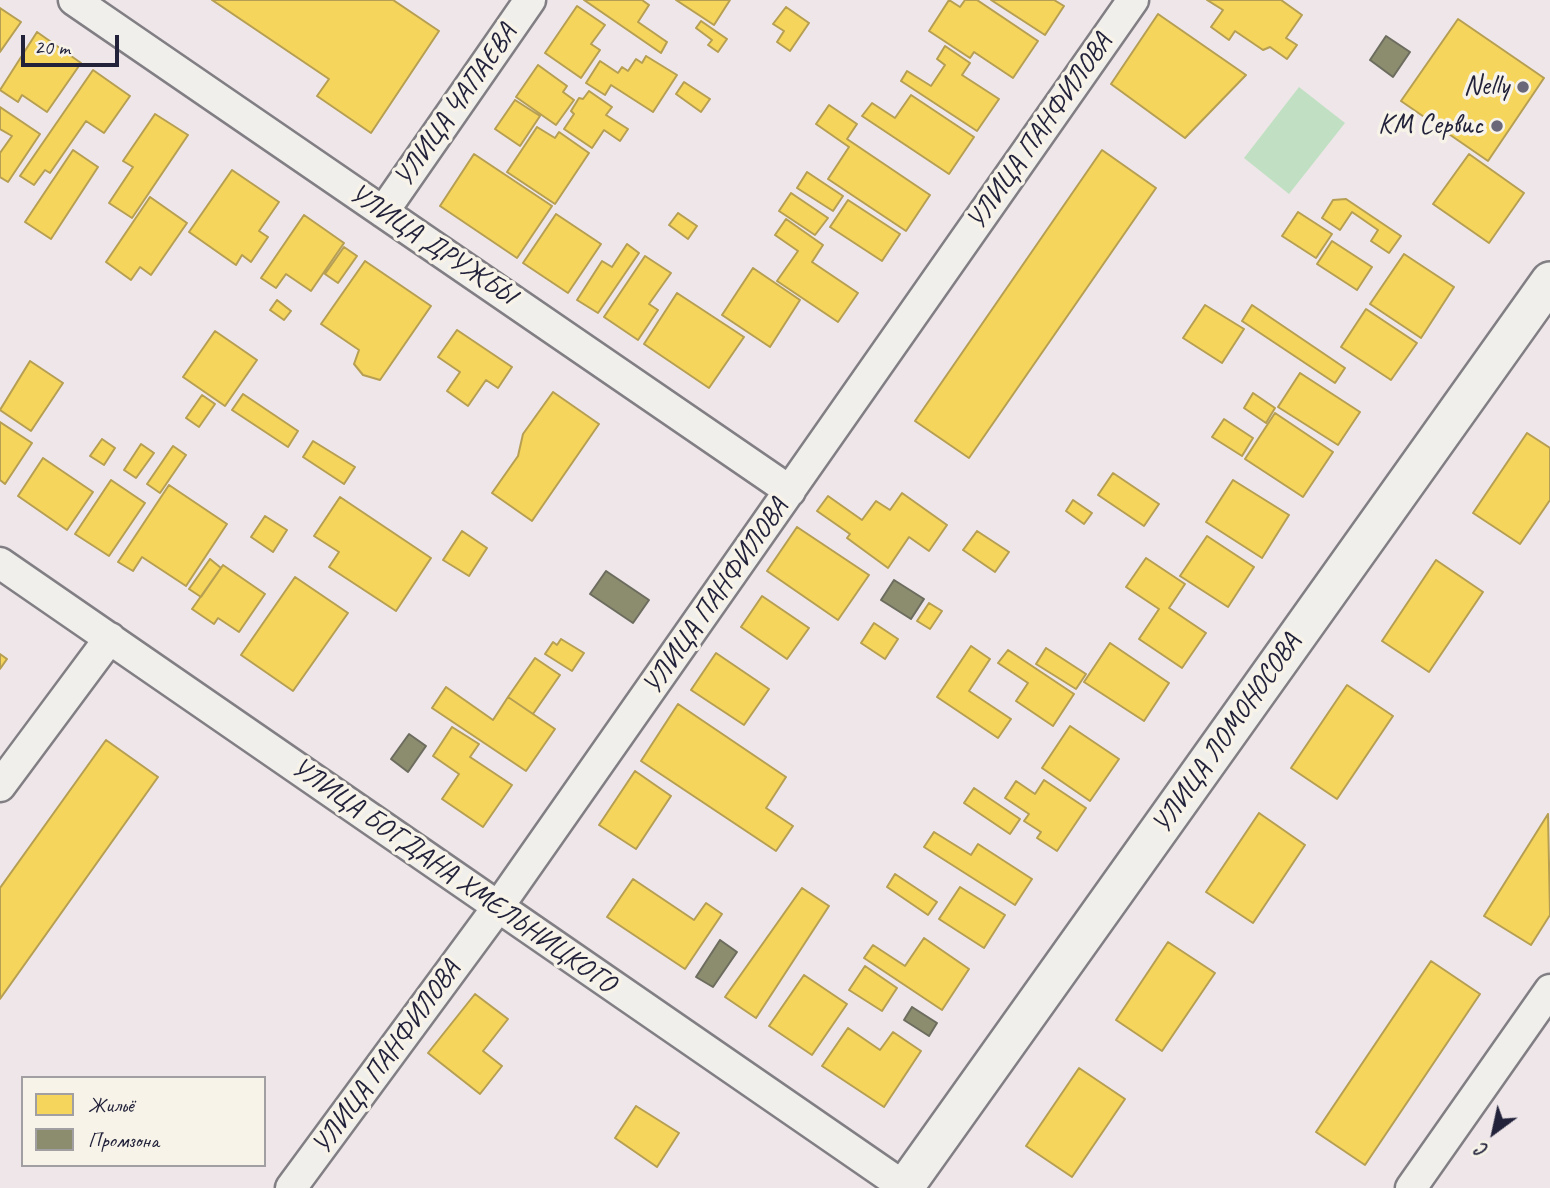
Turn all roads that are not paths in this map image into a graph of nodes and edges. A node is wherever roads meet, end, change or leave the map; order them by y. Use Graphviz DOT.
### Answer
graph roads {
  1 [pos="74,0"];
  2 [pos="530,0"];
  3 [pos="1133,0"];
  4 [pos="383,212"];
  5 [pos="1550,281"];
  6 [pos="790,491"];
  7 [pos="0,563"];
  8 [pos="110,639"];
  9 [pos="0,786"];
  10 [pos="498,907"];
  11 [pos="1550,990"];
  12 [pos="291,1188"];
  13 [pos="905,1188"];
  14 [pos="1411,1188"];
  1 -- 4 [label="street, УЛИЦА ДРУЖБЫ"];
  2 -- 4 [label="street, УЛИЦА ЧАПАЕВА"];
  3 -- 6 [label="street, УЛИЦА ПАНФИЛОВА"];
  4 -- 6 [label="street, УЛИЦА ДРУЖБЫ"];
  5 -- 13 [label="street, УЛИЦА ЛОМОНОСОВА"];
  6 -- 10 [label="street, УЛИЦА ПАНФИЛОВА"];
  7 -- 8 [label="street, УЛИЦА БОГДАНА ХМЕЛЬНИЦКОГО"];
  8 -- 9 [label="street"];
  8 -- 10 [label="street, УЛИЦА БОГДАНА ХМЕЛЬНИЦКОГО"];
  10 -- 12 [label="street, УЛИЦА ПАНФИЛОВА"];
  10 -- 13 [label="street, УЛИЦА БОГДАНА ХМЕЛЬНИЦКОГО"];
  11 -- 14 [label="street"];
}
